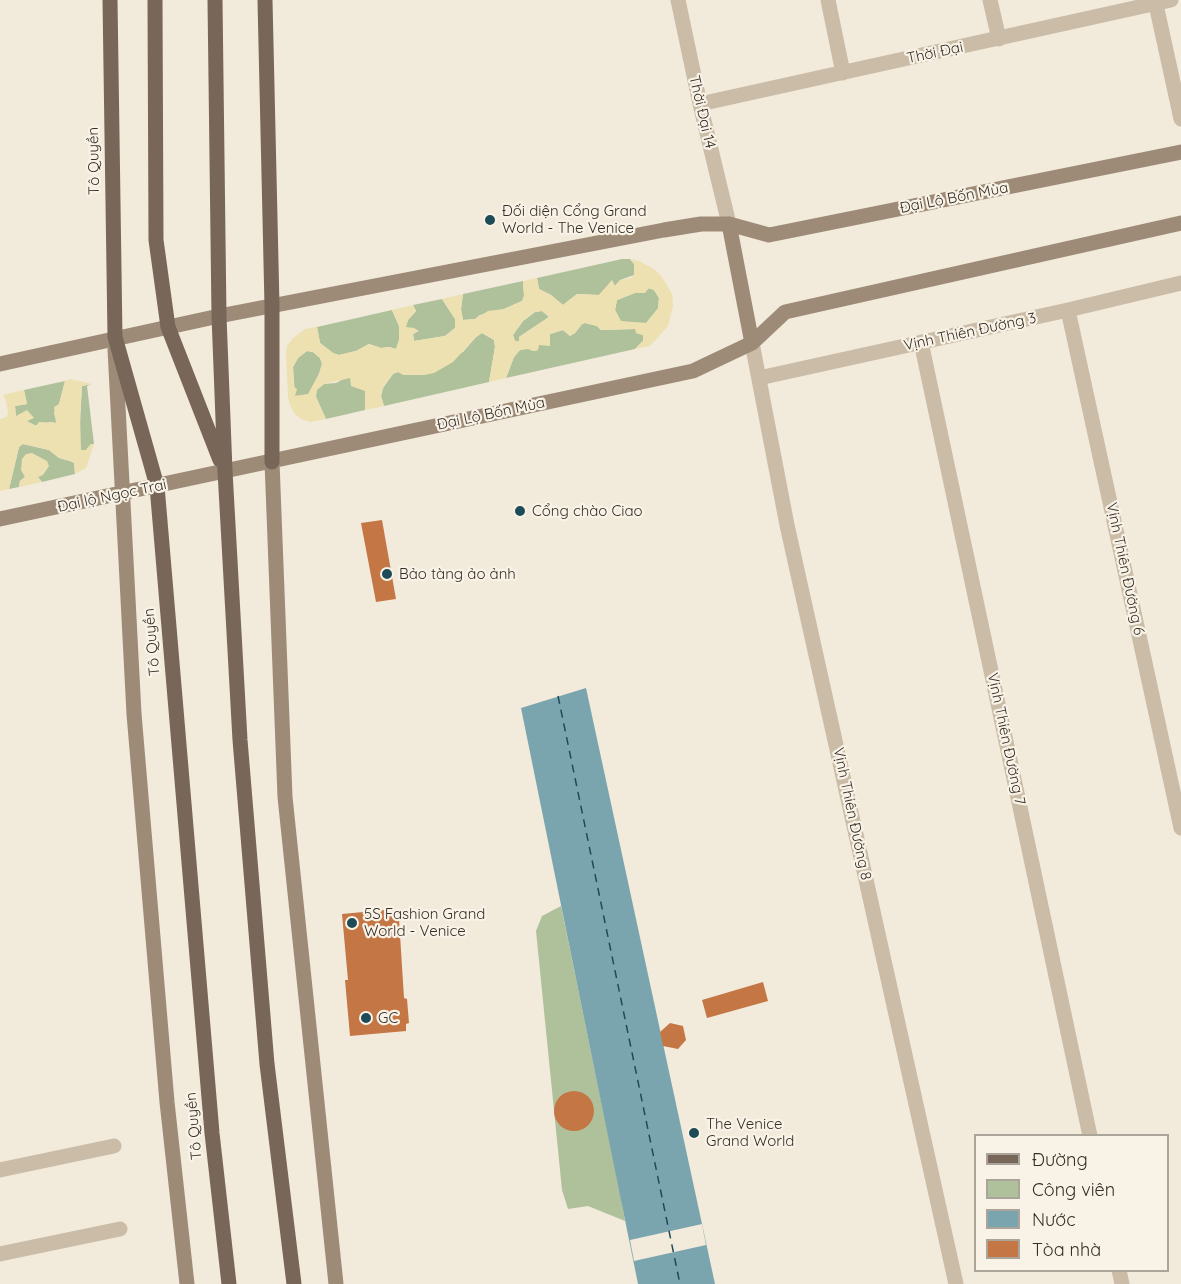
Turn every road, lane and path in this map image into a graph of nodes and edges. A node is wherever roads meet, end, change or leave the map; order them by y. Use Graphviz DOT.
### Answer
graph roads {
  1 [pos="110,0"];
  2 [pos="155,0"];
  3 [pos="214,0"];
  4 [pos="265,0"];
  5 [pos="678,0"];
  6 [pos="828,0"];
  7 [pos="990,0"];
  8 [pos="1161,2"];
  9 [pos="999,39"];
  10 [pos="843,73"];
  11 [pos="700,104"];
  12 [pos="1181,119"];
  13 [pos="1181,152"];
  14 [pos="1181,223"];
  15 [pos="729,224"];
  16 [pos="1181,283"];
  17 [pos="272,306"];
  18 [pos="1068,310"];
  19 [pos="219,316"];
  20 [pos="168,327"];
  21 [pos="115,337"];
  22 [pos="921,342"];
  23 [pos="752,343"];
  24 [pos="0,364"];
  25 [pos="759,378"];
  26 [pos="272,462"];
  27 [pos="225,471"];
  28 [pos="157,486"];
  29 [pos="122,494"];
  30 [pos="0,519"];
  31 [pos="1181,828"];
  32 [pos="1090,1134"];
  33 [pos="114,1146"];
  34 [pos="0,1170"];
  35 [pos="120,1229"];
  36 [pos="0,1254"];
  37 [pos="187,1284"];
  38 [pos="229,1284"];
  39 [pos="294,1284"];
  40 [pos="336,1284"];
  41 [pos="956,1284"];
  1 -- 21 [label="main road, Tô Quyền"];
  2 -- 20 [label="main road"];
  3 -- 19 [label="main road"];
  4 -- 17 [label="main road"];
  5 -- 11 [label="street, Thời Đại 14"];
  6 -- 10 [label="street"];
  7 -- 9 [label="street"];
  8 -- 9 [label="street, Thời Đại"];
  8 -- 12 [label="street"];
  9 -- 10 [label="street, Thời Đại"];
  10 -- 11 [label="street, Thời Đại"];
  11 -- 15 [label="street, Thời Đại 14"];
  13 -- 15 [label="main road, Đại Lộ Bốn Mùa"];
  14 -- 23 [label="main road, Đại Lộ Bốn Mùa"];
  15 -- 17 [label="main road, Đại Lộ Bốn Mùa"];
  15 -- 23 [label="main road"];
  16 -- 18 [label="street, Vịnh Thiên Đường 3"];
  17 -- 19 [label="main road, Đại Lộ Bốn Mùa"];
  17 -- 26 [label="main road"];
  18 -- 22 [label="street, Vịnh Thiên Đường 3"];
  18 -- 31 [label="street, Vịnh Thiên Đường 6"];
  19 -- 20 [label="main road"];
  19 -- 27 [label="main road"];
  20 -- 21 [label="main road"];
  20 -- 27 [label="main road"];
  21 -- 24 [label="main road"];
  21 -- 28 [label="main road, Tô Quyền"];
  21 -- 29 [label="main road"];
  22 -- 25 [label="street, Vịnh Thiên Đường 3"];
  22 -- 32 [label="street, Vịnh Thiên Đường 7"];
  23 -- 25 [label="street, Vịnh Thiên Đường 8"];
  23 -- 26 [label="main road, Đại Lộ Bốn Mùa"];
  25 -- 41 [label="street, Vịnh Thiên Đường 8"];
  26 -- 27 [label="main road, Đại Lộ Bốn Mùa"];
  26 -- 40 [label="main road"];
  27 -- 28 [label="main road, Đại lộ Ngọc Trai"];
  27 -- 39 [label="main road"];
  28 -- 29 [label="main road, Đại lộ Ngọc Trai"];
  28 -- 38 [label="main road, Tô Quyền"];
  29 -- 30 [label="main road, Đại lộ Ngọc Trai"];
  29 -- 37 [label="main road"];
  33 -- 34 [label="street"];
  35 -- 36 [label="street"];
}
